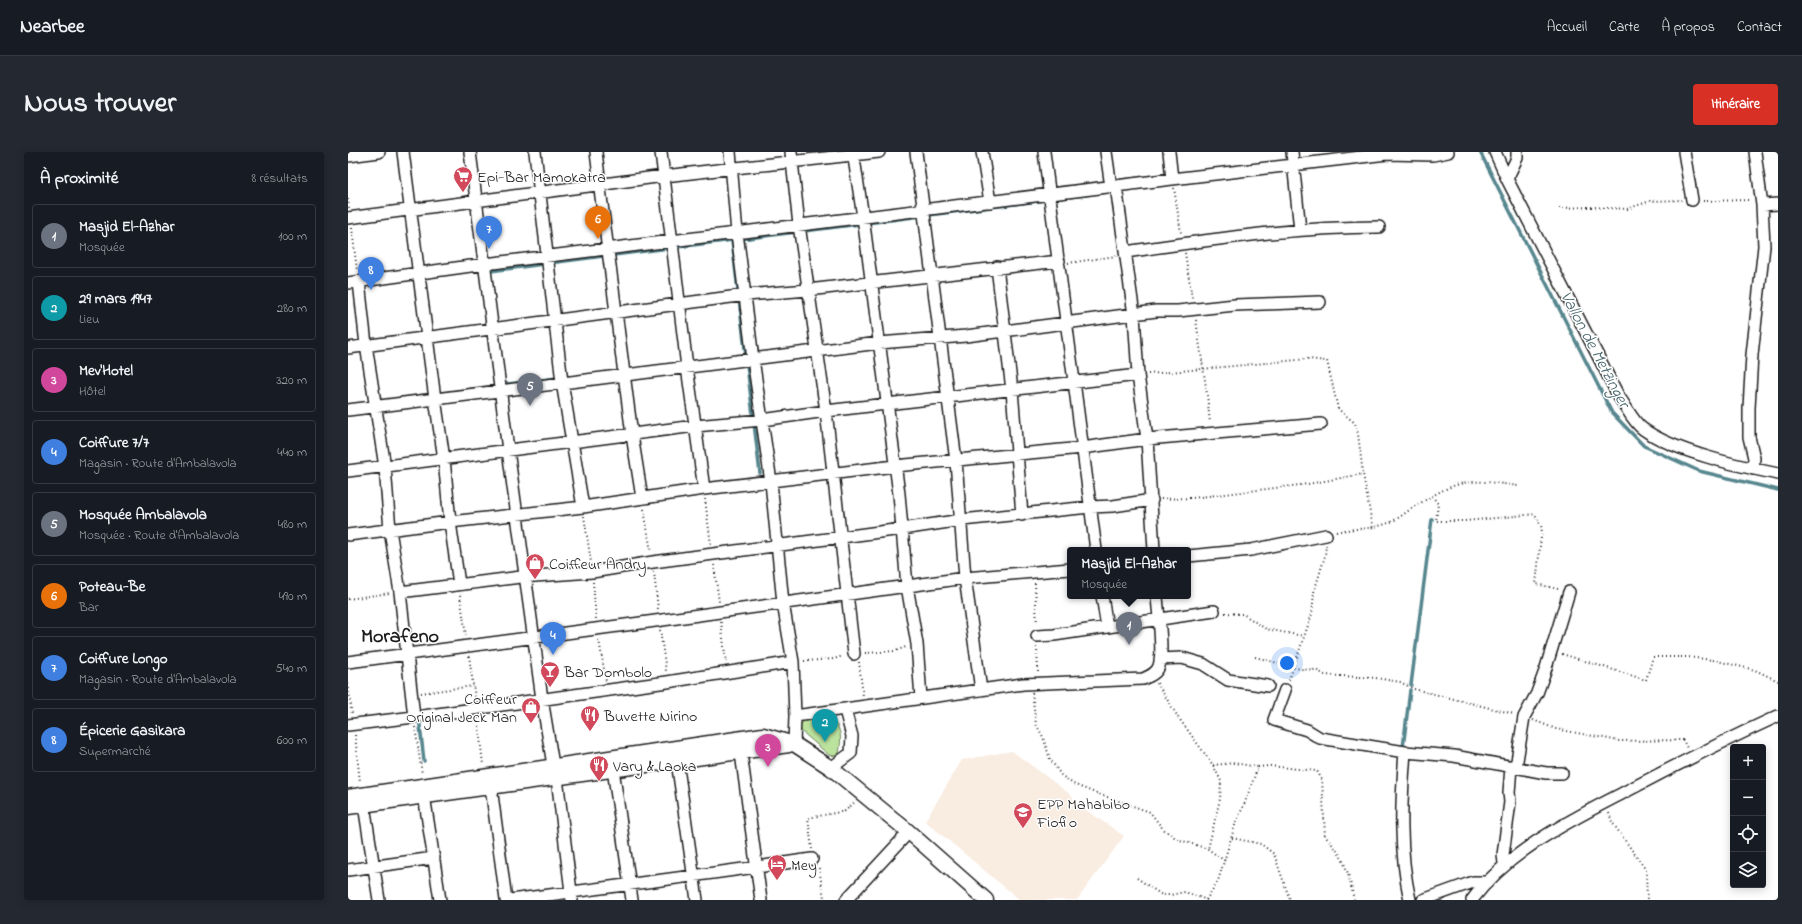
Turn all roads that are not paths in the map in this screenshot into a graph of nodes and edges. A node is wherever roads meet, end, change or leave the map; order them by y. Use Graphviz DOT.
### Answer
graph roads {
  1 [pos="379,152"];
  2 [pos="403,152"];
  3 [pos="470,152"];
  4 [pos="535,152"];
  5 [pos="596,152"];
  6 [pos="661,152"];
  7 [pos="730,152"];
  8 [pos="879,152"];
  9 [pos="916,152"];
  10 [pos="982,152"];
  11 [pos="1044,152"];
  12 [pos="1106,152"];
  13 [pos="1170,152"];
  14 [pos="1292,152"];
  15 [pos="1448,152"];
  16 [pos="1495,152"];
  17 [pos="1517,152"];
  18 [pos="1684,152"];
  19 [pos="1754,152"];
  20 [pos="853,153"];
  21 [pos="348,156"];
  22 [pos="791,157"];
  23 [pos="1294,165"];
  24 [pos="732,170"];
  25 [pos="664,176"];
  26 [pos="1172,179"];
  27 [pos="1507,179"];
  28 [pos="1113,186"];
  29 [pos="600,187"];
  30 [pos="540,194"];
  31 [pos="1050,195"];
  32 [pos="1692,200"];
  33 [pos="477,202"];
  34 [pos="990,202"];
  35 [pos="1762,203"];
  36 [pos="1778,204"];
  37 [pos="410,210"];
  38 [pos="923,210"];
  39 [pos="863,216"];
  40 [pos="349,218"];
  41 [pos="799,225"];
  42 [pos="1379,227"];
  43 [pos="1300,230"];
  44 [pos="737,233"];
  45 [pos="671,241"];
  46 [pos="607,249"];
  47 [pos="1125,253"];
  48 [pos="548,257"];
  49 [pos="1059,263"];
  50 [pos="485,264"];
  51 [pos="997,267"];
  52 [pos="418,274"];
  53 [pos="931,275"];
  54 [pos="871,282"];
  55 [pos="353,283"];
  56 [pos="808,290"];
  57 [pos="746,295"];
  58 [pos="1320,302"];
  59 [pos="680,304"];
  60 [pos="616,312"];
  61 [pos="1134,315"];
  62 [pos="554,321"];
  63 [pos="1066,322"];
  64 [pos="493,329"];
  65 [pos="1005,330"];
  66 [pos="426,337"];
  67 [pos="940,337"];
  68 [pos="880,343"];
  69 [pos="366,346"];
  70 [pos="348,348"];
  71 [pos="817,351"];
  72 [pos="753,359"];
  73 [pos="687,367"];
  74 [pos="624,375"];
  75 [pos="1138,375"];
  76 [pos="562,382"];
  77 [pos="1075,382"];
  78 [pos="500,390"];
  79 [pos="1012,390"];
  80 [pos="947,397"];
  81 [pos="434,399"];
  82 [pos="886,405"];
  83 [pos="376,406"];
  84 [pos="348,410"];
  85 [pos="826,411"];
  86 [pos="762,420"];
  87 [pos="1321,424"];
  88 [pos="696,426"];
  89 [pos="632,435"];
  90 [pos="1147,439"];
  91 [pos="573,441"];
  92 [pos="1082,448"];
  93 [pos="508,450"];
  94 [pos="1018,455"];
  95 [pos="444,459"];
  96 [pos="956,461"];
  97 [pos="385,466"];
  98 [pos="895,466"];
  99 [pos="1753,469"];
  100 [pos="348,471"];
  101 [pos="833,474"];
  102 [pos="1778,474"];
  103 [pos="771,482"];
  104 [pos="704,489"];
  105 [pos="642,498"];
  106 [pos="1152,500"];
  107 [pos="583,507"];
  108 [pos="1090,507"];
  109 [pos="1022,514"];
  110 [pos="517,515"];
  111 [pos="962,520"];
  112 [pos="450,522"];
  113 [pos="902,529"];
  114 [pos="390,530"];
  115 [pos="348,535"];
  116 [pos="1326,535"];
  117 [pos="840,538"];
  118 [pos="777,546"];
  119 [pos="1096,547"];
  120 [pos="1154,547"];
  121 [pos="1191,556"];
  122 [pos="1067,568"];
  123 [pos="526,577"];
  124 [pos="965,578"];
  125 [pos="459,584"];
  126 [pos="907,586"];
  127 [pos="400,592"];
  128 [pos="1569,592"];
  129 [pos="848,595"];
  130 [pos="1102,599"];
  131 [pos="1157,599"];
  132 [pos="783,603"];
  133 [pos="1214,611"];
  134 [pos="1158,620"];
  135 [pos="1107,627"];
  136 [pos="1037,636"];
  137 [pos="534,637"];
  138 [pos="408,654"];
  139 [pos="856,657"];
  140 [pos="1160,659"];
  141 [pos="348,662"];
  142 [pos="793,662"];
  143 [pos="1268,686"];
  144 [pos="981,690"];
  145 [pos="1285,690"];
  146 [pos="921,698"];
  147 [pos="542,699"];
  148 [pos="845,710"];
  149 [pos="418,716"];
  150 [pos="795,716"];
  151 [pos="1778,716"];
  152 [pos="351,725"];
  153 [pos="794,744"];
  154 [pos="1405,752"];
  155 [pos="741,753"];
  156 [pos="676,754"];
  157 [pos="1514,767"];
  158 [pos="831,768"];
  159 [pos="613,769"];
  160 [pos="555,772"];
  161 [pos="1562,773"];
  162 [pos="488,781"];
  163 [pos="425,790"];
  164 [pos="358,799"];
  165 [pos="348,807"];
  166 [pos="909,832"];
  167 [pos="434,858"];
  168 [pos="812,859"];
  169 [pos="1504,863"];
  170 [pos="375,867"];
  171 [pos="758,867"];
  172 [pos="348,870"];
  173 [pos="694,877"];
  174 [pos="1485,882"];
  175 [pos="630,883"];
  176 [pos="572,896"];
  177 [pos="978,897"];
  178 [pos="379,900"];
  179 [pos="440,900"];
  180 [pos="506,900"];
  181 [pos="510,900"];
  182 [pos="632,900"];
  183 [pos="697,900"];
  184 [pos="761,900"];
  185 [pos="846,900"];
  186 [pos="1410,900"];
  187 [pos="1424,900"];
  188 [pos="1472,900"];
  1 -- 21 [label="street"];
  2 -- 37 [label="street"];
  3 -- 33 [label="street"];
  4 -- 30 [label="street"];
  5 -- 29 [label="street"];
  6 -- 25 [label="street"];
  7 -- 24 [label="street"];
  8 -- 20 [label="street"];
  9 -- 38 [label="street"];
  10 -- 34 [label="street"];
  11 -- 31 [label="street"];
  12 -- 28 [label="street"];
  13 -- 26 [label="street"];
  14 -- 23 [label="street"];
  15 -- 23 [label="street"];
  16 -- 27 [label="street"];
  17 -- 27 [label="street"];
  18 -- 32 [label="street"];
  19 -- 35 [label="street"];
  20 -- 22 [label="street"];
  20 -- 39 [label="street"];
  22 -- 24 [label="street"];
  22 -- 41 [label="street"];
  23 -- 26 [label="street"];
  23 -- 43 [label="street"];
  24 -- 25 [label="street"];
  24 -- 44 [label="street"];
  25 -- 29 [label="street"];
  25 -- 45 [label="street"];
  26 -- 28 [label="street"];
  27 -- 99 [label="street"];
  28 -- 31 [label="street"];
  28 -- 47 [label="street"];
  29 -- 30 [label="street"];
  29 -- 46 [label="street"];
  30 -- 33 [label="street"];
  30 -- 48 [label="street"];
  31 -- 34 [label="street"];
  31 -- 49 [label="street"];
  33 -- 37 [label="street"];
  33 -- 50 [label="street"];
  34 -- 38 [label="street"];
  35 -- 36 [label="street"];
  35 -- 99 [label="street"];
  37 -- 40 [label="street"];
  37 -- 52 [label="street"];
  38 -- 39 [label="street"];
  38 -- 53 [label="street"];
  39 -- 41 [label="street"];
  39 -- 54 [label="street"];
  41 -- 44 [label="street"];
  41 -- 56 [label="street"];
  42 -- 43 [label="street"];
  43 -- 47 [label="street"];
  44 -- 45 [label="street"];
  44 -- 57 [label="street"];
  45 -- 46 [label="street"];
  45 -- 59 [label="street"];
  46 -- 48 [label="street"];
  46 -- 60 [label="street"];
  47 -- 61 [label="street"];
  48 -- 50 [label="street"];
  48 -- 62 [label="street"];
  49 -- 51 [label="street"];
  49 -- 63 [label="street"];
  50 -- 52 [label="street"];
  50 -- 64 [label="street"];
  51 -- 53 [label="street"];
  51 -- 65 [label="street"];
  52 -- 55 [label="street"];
  52 -- 66 [label="street"];
  53 -- 54 [label="street"];
  53 -- 67 [label="street"];
  54 -- 56 [label="street"];
  54 -- 68 [label="street"];
  55 -- 69 [label="street"];
  56 -- 57 [label="street"];
  56 -- 71 [label="street"];
  57 -- 59 [label="street"];
  57 -- 72 [label="street"];
  58 -- 61 [label="street"];
  59 -- 60 [label="street"];
  59 -- 73 [label="street"];
  60 -- 62 [label="street"];
  60 -- 74 [label="street"];
  61 -- 63 [label="street"];
  61 -- 75 [label="street"];
  62 -- 64 [label="street"];
  62 -- 76 [label="street"];
  63 -- 65 [label="street"];
  63 -- 77 [label="street"];
  64 -- 66 [label="street"];
  64 -- 78 [label="street"];
  65 -- 67 [label="street"];
  65 -- 79 [label="street"];
  66 -- 69 [label="street"];
  66 -- 81 [label="street"];
  67 -- 68 [label="street"];
  67 -- 80 [label="street"];
  68 -- 71 [label="street"];
  68 -- 82 [label="street"];
  69 -- 70 [label="street"];
  69 -- 83 [label="street"];
  71 -- 72 [label="street"];
  71 -- 85 [label="street"];
  72 -- 73 [label="street"];
  72 -- 86 [label="street"];
  73 -- 74 [label="street"];
  73 -- 88 [label="street"];
  74 -- 76 [label="street"];
  74 -- 89 [label="street"];
  75 -- 77 [label="street"];
  75 -- 90 [label="street"];
  76 -- 78 [label="street"];
  76 -- 91 [label="street"];
  77 -- 79 [label="street"];
  77 -- 92 [label="street"];
  78 -- 81 [label="street"];
  78 -- 93 [label="street"];
  79 -- 80 [label="street"];
  79 -- 94 [label="street"];
  80 -- 82 [label="street"];
  80 -- 96 [label="street"];
  81 -- 83 [label="street"];
  81 -- 95 [label="street"];
  82 -- 85 [label="street"];
  82 -- 98 [label="street"];
  83 -- 84 [label="street"];
  83 -- 97 [label="street"];
  85 -- 86 [label="street"];
  85 -- 101 [label="street"];
  86 -- 88 [label="street"];
  86 -- 103 [label="street"];
  87 -- 90 [label="street"];
  88 -- 89 [label="street"];
  88 -- 104 [label="street"];
  89 -- 91 [label="street"];
  89 -- 105 [label="street"];
  90 -- 92 [label="street"];
  90 -- 106 [label="street"];
  91 -- 93 [label="street"];
  91 -- 107 [label="street"];
  92 -- 94 [label="street"];
  92 -- 108 [label="street"];
  93 -- 95 [label="street"];
  93 -- 110 [label="street"];
  94 -- 96 [label="street"];
  94 -- 109 [label="street"];
  95 -- 97 [label="street"];
  95 -- 112 [label="street"];
  96 -- 98 [label="street"];
  96 -- 111 [label="street"];
  97 -- 100 [label="street"];
  97 -- 114 [label="street"];
  98 -- 101 [label="street"];
  98 -- 113 [label="street"];
  99 -- 102 [label="street"];
  101 -- 103 [label="street"];
  101 -- 117 [label="street"];
  103 -- 104 [label="street"];
  103 -- 118 [label="street"];
  104 -- 105 [label="street"];
  105 -- 107 [label="street"];
  106 -- 108 [label="street"];
  106 -- 120 [label="street"];
  107 -- 110 [label="street"];
  108 -- 109 [label="street"];
  108 -- 119 [label="street"];
  109 -- 111 [label="street"];
  110 -- 112 [label="street"];
  110 -- 123 [label="street"];
  111 -- 113 [label="street"];
  111 -- 124 [label="street"];
  112 -- 114 [label="street"];
  112 -- 125 [label="street"];
  113 -- 117 [label="street"];
  113 -- 126 [label="street"];
  114 -- 115 [label="street"];
  114 -- 127 [label="street"];
  116 -- 121 [label="street"];
  117 -- 118 [label="street"];
  117 -- 129 [label="street"];
  118 -- 123 [label="street"];
  118 -- 132 [label="street"];
  122 -- 124 [label="street"];
  123 -- 125 [label="street"];
  123 -- 137 [label="street"];
  124 -- 126 [label="street"];
  124 -- 144 [label="street"];
  125 -- 127 [label="street"];
  126 -- 129 [label="street"];
  126 -- 146 [label="street"];
  127 -- 138 [label="street"];
  128 -- 157 [label="street"];
  129 -- 132 [label="street"];
  129 -- 139 [label="street"];
  130 -- 135 [label="street"];
  131 -- 134 [label="street"];
  132 -- 137 [label="street"];
  132 -- 142 [label="street"];
  133 -- 134 [label="street"];
  134 -- 135 [label="street"];
  134 -- 140 [label="street"];
  135 -- 136 [label="street"];
  137 -- 138 [label="street"];
  137 -- 147 [label="street"];
  138 -- 141 [label="street"];
  138 -- 149 [label="street"];
  140 -- 143 [label="street"];
  140 -- 144 [label="street"];
  142 -- 147 [label="street"];
  142 -- 150 [label="street"];
  144 -- 146 [label="street"];
  145 -- 154 [label="street"];
  146 -- 148 [label="street"];
  147 -- 149 [label="street"];
  147 -- 160 [label="street"];
  148 -- 150 [label="street"];
  148 -- 158 [label="street"];
  149 -- 152 [label="street"];
  150 -- 153 [label="street"];
  151 -- 169 [label="street"];
  153 -- 155 [label="main road"];
  153 -- 156 [label="main road"];
  153 -- 158 [label="main road"];
  154 -- 157 [label="street"];
  154 -- 186 [label="street"];
  155 -- 156 [label="main road"];
  155 -- 171 [label="street"];
  156 -- 159 [label="main road"];
  156 -- 160 [label="main road"];
  156 -- 173 [label="street"];
  157 -- 161 [label="street"];
  157 -- 169 [label="street"];
  158 -- 166 [label="main road"];
  159 -- 160 [label="main road"];
  159 -- 175 [label="street"];
  160 -- 162 [label="main road"];
  160 -- 176 [label="street"];
  162 -- 163 [label="main road"];
  162 -- 180 [label="street"];
  163 -- 164 [label="main road"];
  163 -- 167 [label="street"];
  164 -- 165 [label="main road"];
  164 -- 170 [label="street"];
  166 -- 177 [label="main road"];
  166 -- 185 [label="street"];
  167 -- 170 [label="street"];
  167 -- 179 [label="street"];
  168 -- 171 [label="street"];
  169 -- 174 [label="street"];
  170 -- 172 [label="street"];
  170 -- 178 [label="street"];
  171 -- 173 [label="street"];
  171 -- 184 [label="street"];
  173 -- 175 [label="street"];
  173 -- 183 [label="street"];
  174 -- 187 [label="street"];
  174 -- 188 [label="street"];
  175 -- 176 [label="street"];
  175 -- 182 [label="street"];
  176 -- 181 [label="street"];
}
